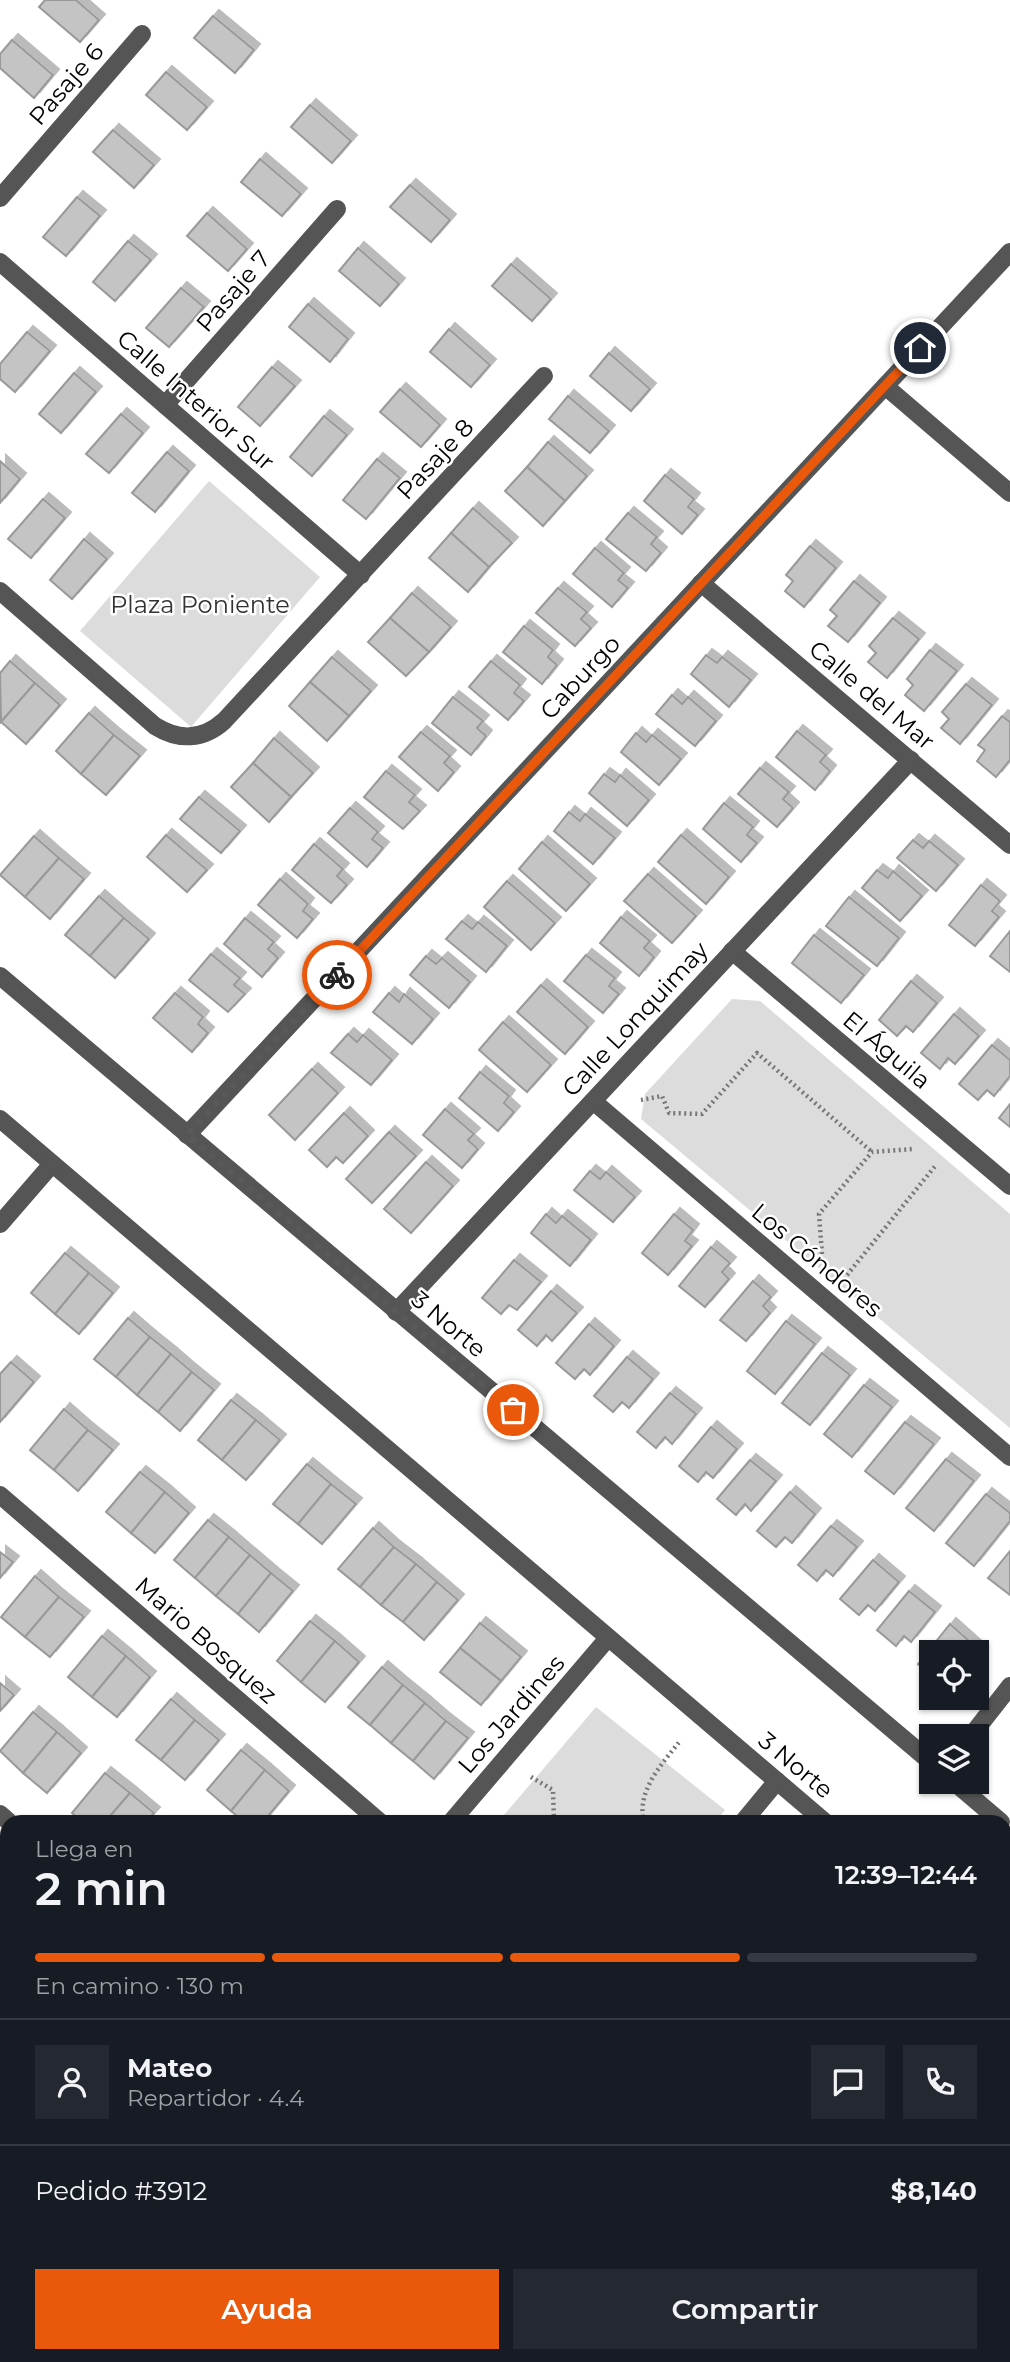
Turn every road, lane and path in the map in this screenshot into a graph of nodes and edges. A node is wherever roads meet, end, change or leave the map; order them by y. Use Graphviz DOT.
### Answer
graph roads {
  1 [pos="142,34"];
  2 [pos="0,198"];
  3 [pos="337,209"];
  4 [pos="1010,252"];
  5 [pos="0,262"];
  6 [pos="544,376"];
  7 [pos="884,386"];
  8 [pos="165,405"];
  9 [pos="1010,493"];
  10 [pos="361,575"];
  11 [pos="701,583"];
  12 [pos="0,591"];
  13 [pos="911,760"];
  14 [pos="1010,845"];
  15 [pos="732,951"];
  16 [pos="0,976"];
  17 [pos="593,1101"];
  18 [pos="0,1119"];
  19 [pos="613,1119"];
  20 [pos="187,1135"];
  21 [pos="957,1141"];
  22 [pos="872,1152"];
  23 [pos="919,1154"];
  24 [pos="926,1161"];
  25 [pos="52,1164"];
  26 [pos="934,1168"];
  27 [pos="1010,1185"];
  28 [pos="0,1224"];
  29 [pos="830,1262"];
  30 [pos="838,1269"];
  31 [pos="846,1276"];
  32 [pos="826,1300"];
  33 [pos="396,1312"];
  34 [pos="1010,1457"];
  35 [pos="0,1494"];
  36 [pos="608,1638"];
  37 [pos="1010,1686"];
  38 [pos="700,1716"];
  39 [pos="980,1724"];
  40 [pos="919,1752"];
  41 [pos="503,1761"];
  42 [pos="777,1781"];
  43 [pos="968,1794"];
  44 [pos="372,1815"];
  45 [pos="457,1815"];
  46 [pos="554,1815"];
  47 [pos="643,1815"];
  48 [pos="749,1815"];
  49 [pos="817,1815"];
  50 [pos="993,1815"];
  1 -- 2 [label="street, Pasaje 6"];
  3 -- 8 [label="street, Pasaje 7"];
  4 -- 7 [label="street, Caburgo"];
  5 -- 8 [label="street, Calle Interior Sur"];
  6 -- 10 [label="street, Pasaje 8"];
  7 -- 9 [label="street"];
  7 -- 11 [label="street, Caburgo"];
  8 -- 10 [label="street, Calle Interior Sur"];
  10 -- 12 [label="street, Pasaje 8"];
  11 -- 13 [label="street, Calle del Mar"];
  11 -- 20 [label="street, Caburgo"];
  13 -- 14 [label="street, Calle del Mar"];
  13 -- 15 [label="street, Calle Lonquimay"];
  15 -- 17 [label="street, Calle Lonquimay"];
  15 -- 21 [label="street, El Águila"];
  16 -- 20 [label="street, 3 Norte"];
  17 -- 19 [label="street, Los Cóndores"];
  17 -- 33 [label="street, Calle Lonquimay"];
  18 -- 25 [label="street, 3 Norte"];
  19 -- 22 [label="path"];
  19 -- 32 [label="street, Los Cóndores"];
  20 -- 33 [label="street, 3 Norte"];
  21 -- 26 [label="path"];
  21 -- 27 [label="street, El Águila"];
  22 -- 23 [label="path"];
  22 -- 29 [label="path"];
  24 -- 26 [label="path"];
  25 -- 28 [label="street"];
  25 -- 36 [label="street, 3 Norte"];
  26 -- 31 [label="path"];
  30 -- 31 [label="path"];
  31 -- 32 [label="path"];
  32 -- 34 [label="street, Los Cóndores"];
  33 -- 40 [label="street, 3 Norte"];
  35 -- 44 [label="street, Mario Bosquez"];
  36 -- 38 [label="street, 3 Norte"];
  36 -- 41 [label="street, Los Jardines"];
  37 -- 39 [label="street"];
  38 -- 42 [label="street, 3 Norte"];
  38 -- 47 [label="path"];
  41 -- 45 [label="street, Los Jardines"];
  41 -- 46 [label="path"];
  42 -- 48 [label="street"];
  42 -- 49 [label="street, 3 Norte"];
  43 -- 50 [label="street"];
}
